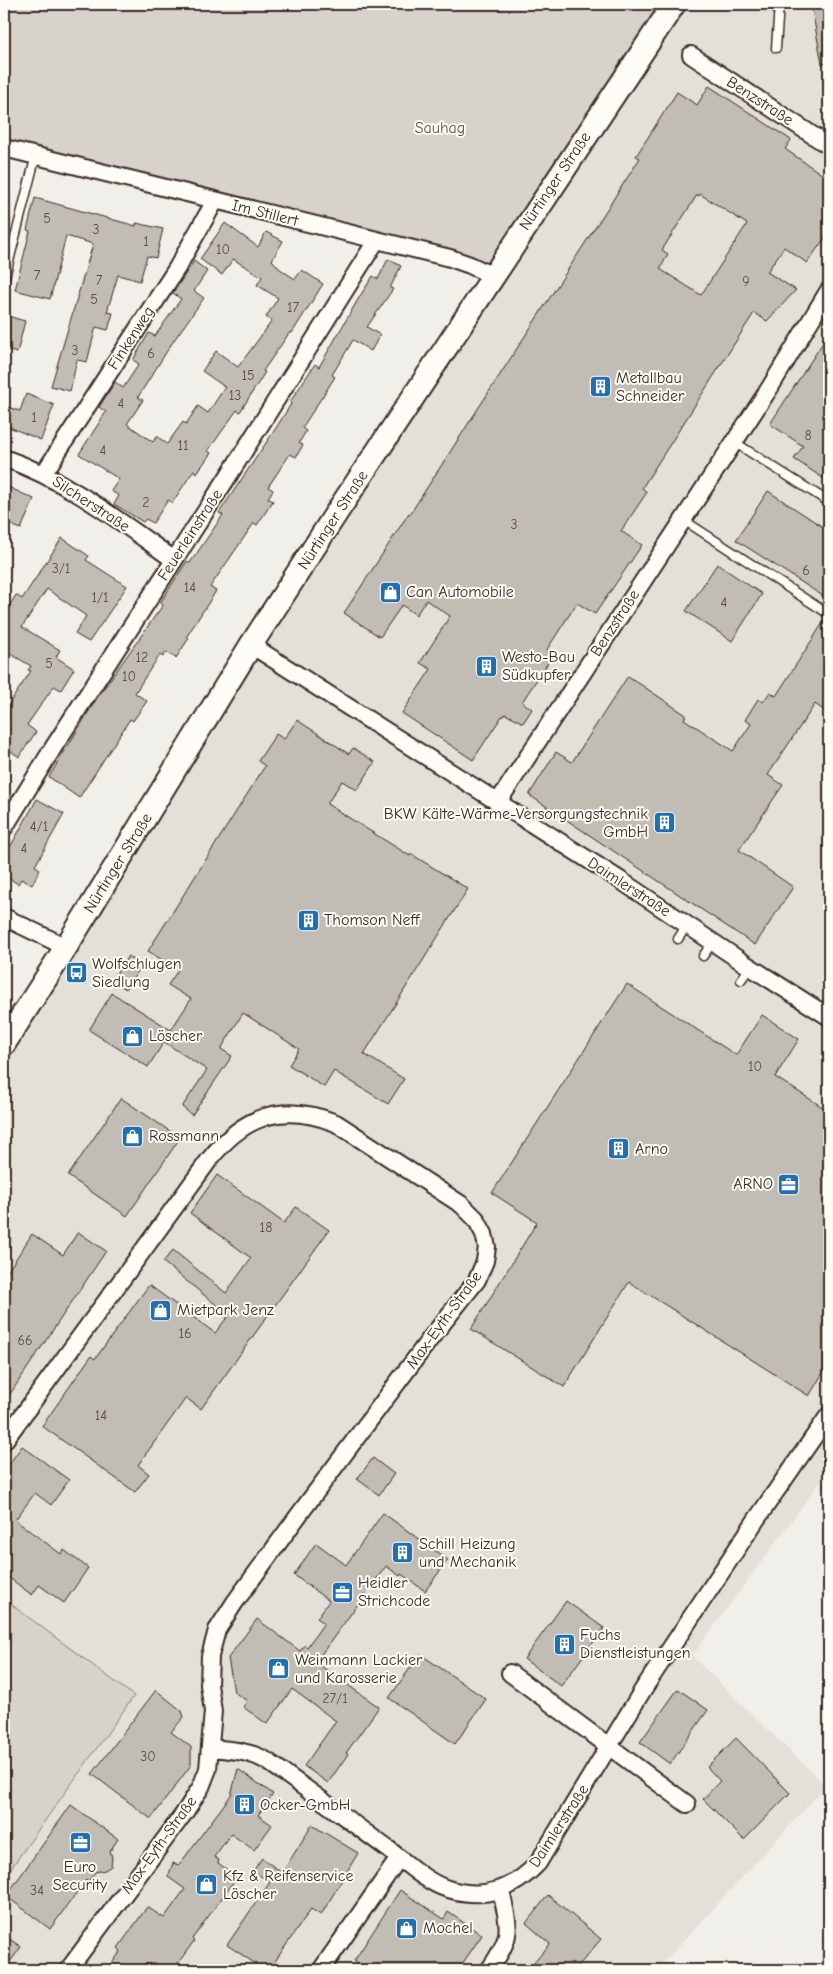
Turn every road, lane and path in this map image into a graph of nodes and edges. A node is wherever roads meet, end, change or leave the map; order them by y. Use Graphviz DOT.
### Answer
graph roads {
  1 [pos="674,4"];
  2 [pos="779,4"];
  3 [pos="776,48"];
  4 [pos="691,55"];
  5 [pos="829,146"];
  6 [pos="4,148"];
  7 [pos="36,155"];
  8 [pos="216,201"];
  9 [pos="376,241"];
  10 [pos="493,276"];
  11 [pos="4,281"];
  12 [pos="829,290"];
  13 [pos="734,442"];
  14 [pos="4,458"];
  15 [pos="44,473"];
  16 [pos="829,502"];
  17 [pos="682,519"];
  18 [pos="173,559"];
  19 [pos="828,613"];
  20 [pos="251,645"];
  21 [pos="498,802"];
  22 [pos="4,828"];
  23 [pos="4,917"];
  24 [pos="687,925"];
  25 [pos="678,939"];
  26 [pos="713,942"];
  27 [pos="66,947"];
  28 [pos="704,956"];
  29 [pos="829,1017"];
  30 [pos="4,1044"];
  31 [pos="829,1415"];
  32 [pos="4,1441"];
  33 [pos="510,1673"];
  34 [pos="609,1746"];
  35 [pos="211,1748"];
  36 [pos="687,1804"];
  37 [pos="399,1858"];
  38 [pos="501,1891"];
  39 [pos="82,1962"];
  40 [pos="68,1970"];
  41 [pos="321,1970"];
  42 [pos="489,1970"];
  1 -- 10 [label="main road, Nürtinger Straße"];
  2 -- 3 [label="lane"];
  4 -- 5 [label="street, Benzstraße"];
  6 -- 7 [label="street, Im Stillert"];
  7 -- 8 [label="street, Im Stillert"];
  7 -- 11 [label="lane"];
  8 -- 9 [label="street, Im Stillert"];
  8 -- 15 [label="street, Finkenweg"];
  9 -- 10 [label="street, Im Stillert"];
  9 -- 18 [label="street, Feuerleinstraße"];
  10 -- 20 [label="main road, Nürtinger Straße"];
  12 -- 13 [label="street, Benzstraße"];
  13 -- 16 [label="lane"];
  13 -- 17 [label="street, Benzstraße"];
  14 -- 15 [label="street, Silcherstraße"];
  15 -- 18 [label="street, Silcherstraße"];
  17 -- 19 [label="lane"];
  17 -- 21 [label="street, Benzstraße"];
  18 -- 22 [label="street, Feuerleinstraße"];
  20 -- 21 [label="street, Daimlerstraße"];
  20 -- 27 [label="main road, Nürtinger Straße"];
  21 -- 24 [label="street, Daimlerstraße"];
  23 -- 27 [label="street"];
  24 -- 25 [label="lane"];
  24 -- 26 [label="street, Daimlerstraße"];
  26 -- 28 [label="lane"];
  26 -- 29 [label="street, Daimlerstraße"];
  27 -- 30 [label="main road, Nürtinger Straße"];
  31 -- 34 [label="street, Daimlerstraße"];
  32 -- 35 [label="street, Max-Eyth-Straße"];
  33 -- 34 [label="street"];
  34 -- 36 [label="street"];
  34 -- 38 [label="street, Daimlerstraße"];
  35 -- 37 [label="street"];
  35 -- 39 [label="street, Max-Eyth-Straße"];
  37 -- 38 [label="street"];
  37 -- 41 [label="street"];
  38 -- 42 [label="street"];
  39 -- 40 [label="street, Max-Eyth-Straße"];
}
